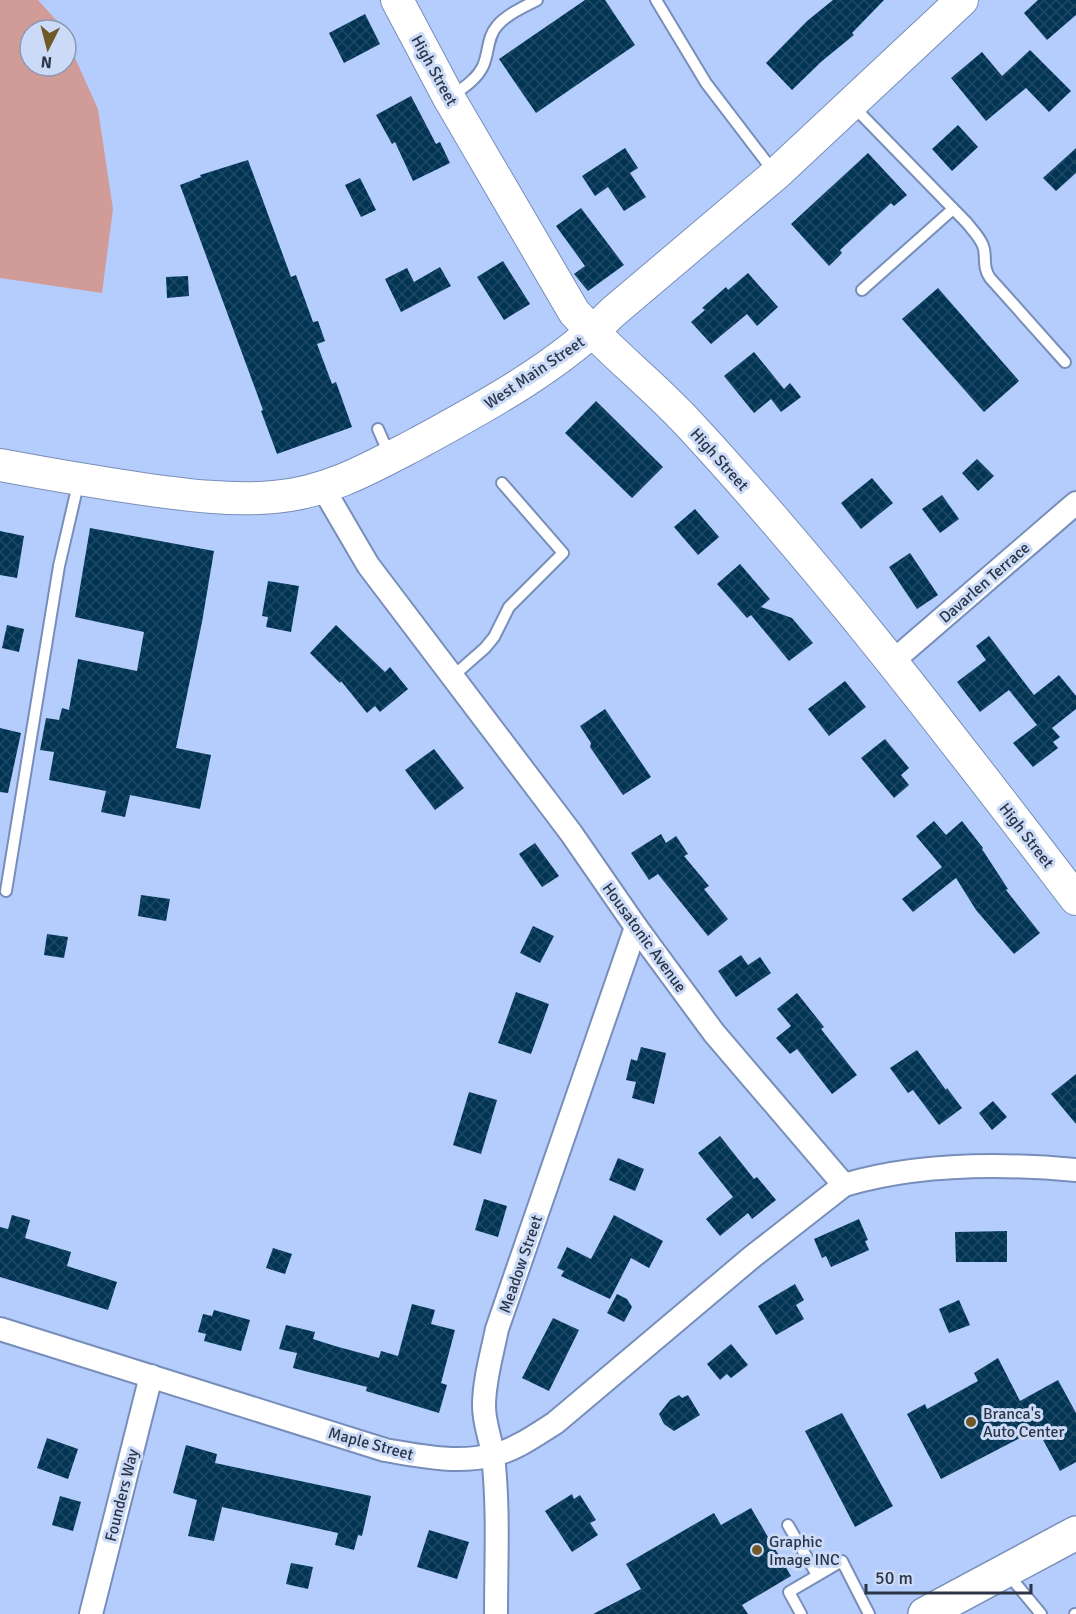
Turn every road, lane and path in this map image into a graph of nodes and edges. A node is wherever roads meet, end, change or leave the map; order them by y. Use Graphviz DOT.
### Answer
graph roads {
  1 [pos="397,0"];
  2 [pos="537,0"];
  3 [pos="656,0"];
  4 [pos="962,0"];
  5 [pos="449,98"];
  6 [pos="851,104"];
  7 [pos="776,174"];
  8 [pos="952,209"];
  9 [pos="862,290"];
  10 [pos="592,333"];
  11 [pos="1065,362"];
  12 [pos="378,429"];
  13 [pos="391,457"];
  14 [pos="0,465"];
  15 [pos="80,480"];
  16 [pos="502,483"];
  17 [pos="323,488"];
  18 [pos="1076,502"];
  19 [pos="893,661"];
  20 [pos="452,677"];
  21 [pos="6,891"];
  22 [pos="1076,899"];
  23 [pos="636,927"];
  24 [pos="1076,1170"];
  25 [pos="844,1185"];
  26 [pos="0,1329"];
  27 [pos="152,1376"];
  28 [pos="493,1455"];
  29 [pos="788,1525"];
  30 [pos="1076,1533"];
  31 [pos="1005,1571"];
  32 [pos="817,1575"];
  33 [pos="91,1614"];
  34 [pos="496,1614"];
  35 [pos="801,1614"];
  36 [pos="869,1614"];
  37 [pos="925,1614"];
  38 [pos="1041,1614"];
  1 -- 5 [label="main road, High Street"];
  2 -- 5 [label="lane"];
  3 -- 7 [label="lane"];
  4 -- 6 [label="main road, West Main Street"];
  5 -- 10 [label="main road, High Street"];
  6 -- 7 [label="main road, West Main Street"];
  6 -- 8 [label="lane"];
  7 -- 10 [label="main road, West Main Street"];
  8 -- 9 [label="lane"];
  8 -- 11 [label="lane"];
  10 -- 13 [label="main road, West Main Street"];
  10 -- 19 [label="main road, High Street"];
  12 -- 13 [label="lane"];
  13 -- 17 [label="main road, West Main Street"];
  14 -- 15 [label="main road, West Main Street"];
  15 -- 17 [label="main road, West Main Street"];
  15 -- 21 [label="lane"];
  16 -- 20 [label="lane"];
  17 -- 20 [label="street, Housatonic Avenue"];
  18 -- 19 [label="street, Davarlen Terrace"];
  19 -- 22 [label="main road, High Street"];
  20 -- 23 [label="street, Housatonic Avenue"];
  23 -- 25 [label="street, Housatonic Avenue"];
  23 -- 28 [label="street, Meadow Street"];
  24 -- 25 [label="street"];
  25 -- 28 [label="street, Maple Street"];
  26 -- 27 [label="street, Maple Street"];
  27 -- 28 [label="street, Maple Street"];
  27 -- 33 [label="street, Founders Way"];
  28 -- 34 [label="street, Meadow Street"];
  29 -- 32 [label="lane"];
  30 -- 31 [label="main road"];
  31 -- 37 [label="main road"];
  31 -- 38 [label="lane"];
  32 -- 35 [label="lane"];
  32 -- 36 [label="lane"];
}
